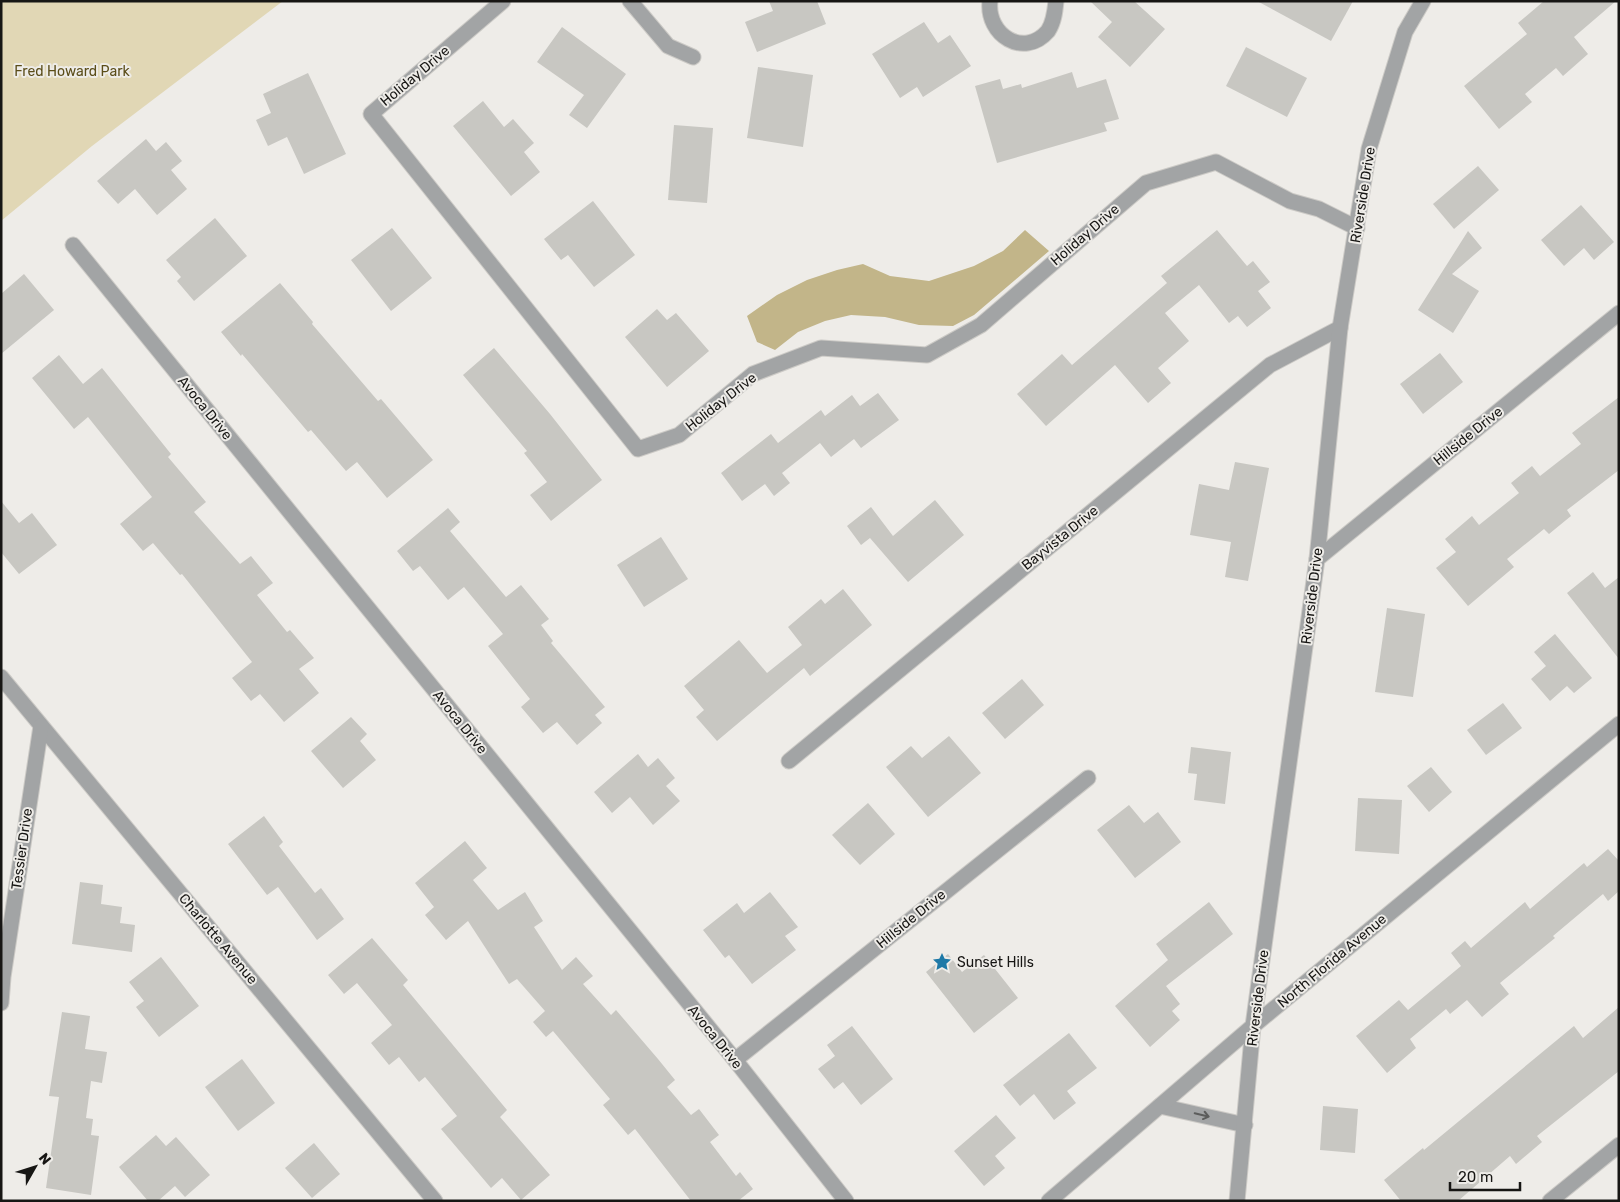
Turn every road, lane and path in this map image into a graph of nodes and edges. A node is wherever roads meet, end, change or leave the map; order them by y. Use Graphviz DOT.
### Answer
graph roads {
  1 [pos="502,1"];
  2 [pos="630,1"];
  3 [pos="990,1"];
  4 [pos="1056,1"];
  5 [pos="1423,1"];
  6 [pos="693,57"];
  7 [pos="1357,228"];
  8 [pos="73,245"];
  9 [pos="1619,313"];
  10 [pos="1340,328"];
  11 [pos="1317,559"];
  12 [pos="1,677"];
  13 [pos="1619,724"];
  14 [pos="41,726"];
  15 [pos="789,761"];
  16 [pos="1088,778"];
  17 [pos="1,1003"];
  18 [pos="1253,1026"];
  19 [pos="735,1060"];
  20 [pos="1160,1106"];
  21 [pos="1245,1125"];
  22 [pos="1619,1145"];
  23 [pos="435,1201"];
  24 [pos="846,1201"];
  25 [pos="1048,1201"];
  26 [pos="1237,1201"];
  27 [pos="1550,1201"];
  1 -- 7 [label="street, Holiday Drive"];
  2 -- 6 [label="street"];
  3 -- 4 [label="street"];
  5 -- 7 [label="street, Riverside Drive"];
  7 -- 10 [label="street, Riverside Drive"];
  8 -- 19 [label="street, Avoca Drive"];
  9 -- 11 [label="street, Hillside Drive"];
  10 -- 11 [label="street, Riverside Drive"];
  10 -- 15 [label="street, Bayvista Drive"];
  11 -- 18 [label="street, Riverside Drive"];
  12 -- 14 [label="street, Charlotte Avenue"];
  13 -- 18 [label="street, North Florida Avenue"];
  14 -- 17 [label="street, Tessier Drive"];
  14 -- 23 [label="street, Charlotte Avenue"];
  16 -- 19 [label="street, Hillside Drive"];
  18 -- 20 [label="street, North Florida Avenue"];
  18 -- 21 [label="street, Riverside Drive"];
  19 -- 24 [label="street, Avoca Drive"];
  20 -- 21 [label="street, one-way"];
  20 -- 25 [label="street, North Florida Avenue"];
  21 -- 26 [label="street, Riverside Drive"];
  22 -- 27 [label="street"];
}
